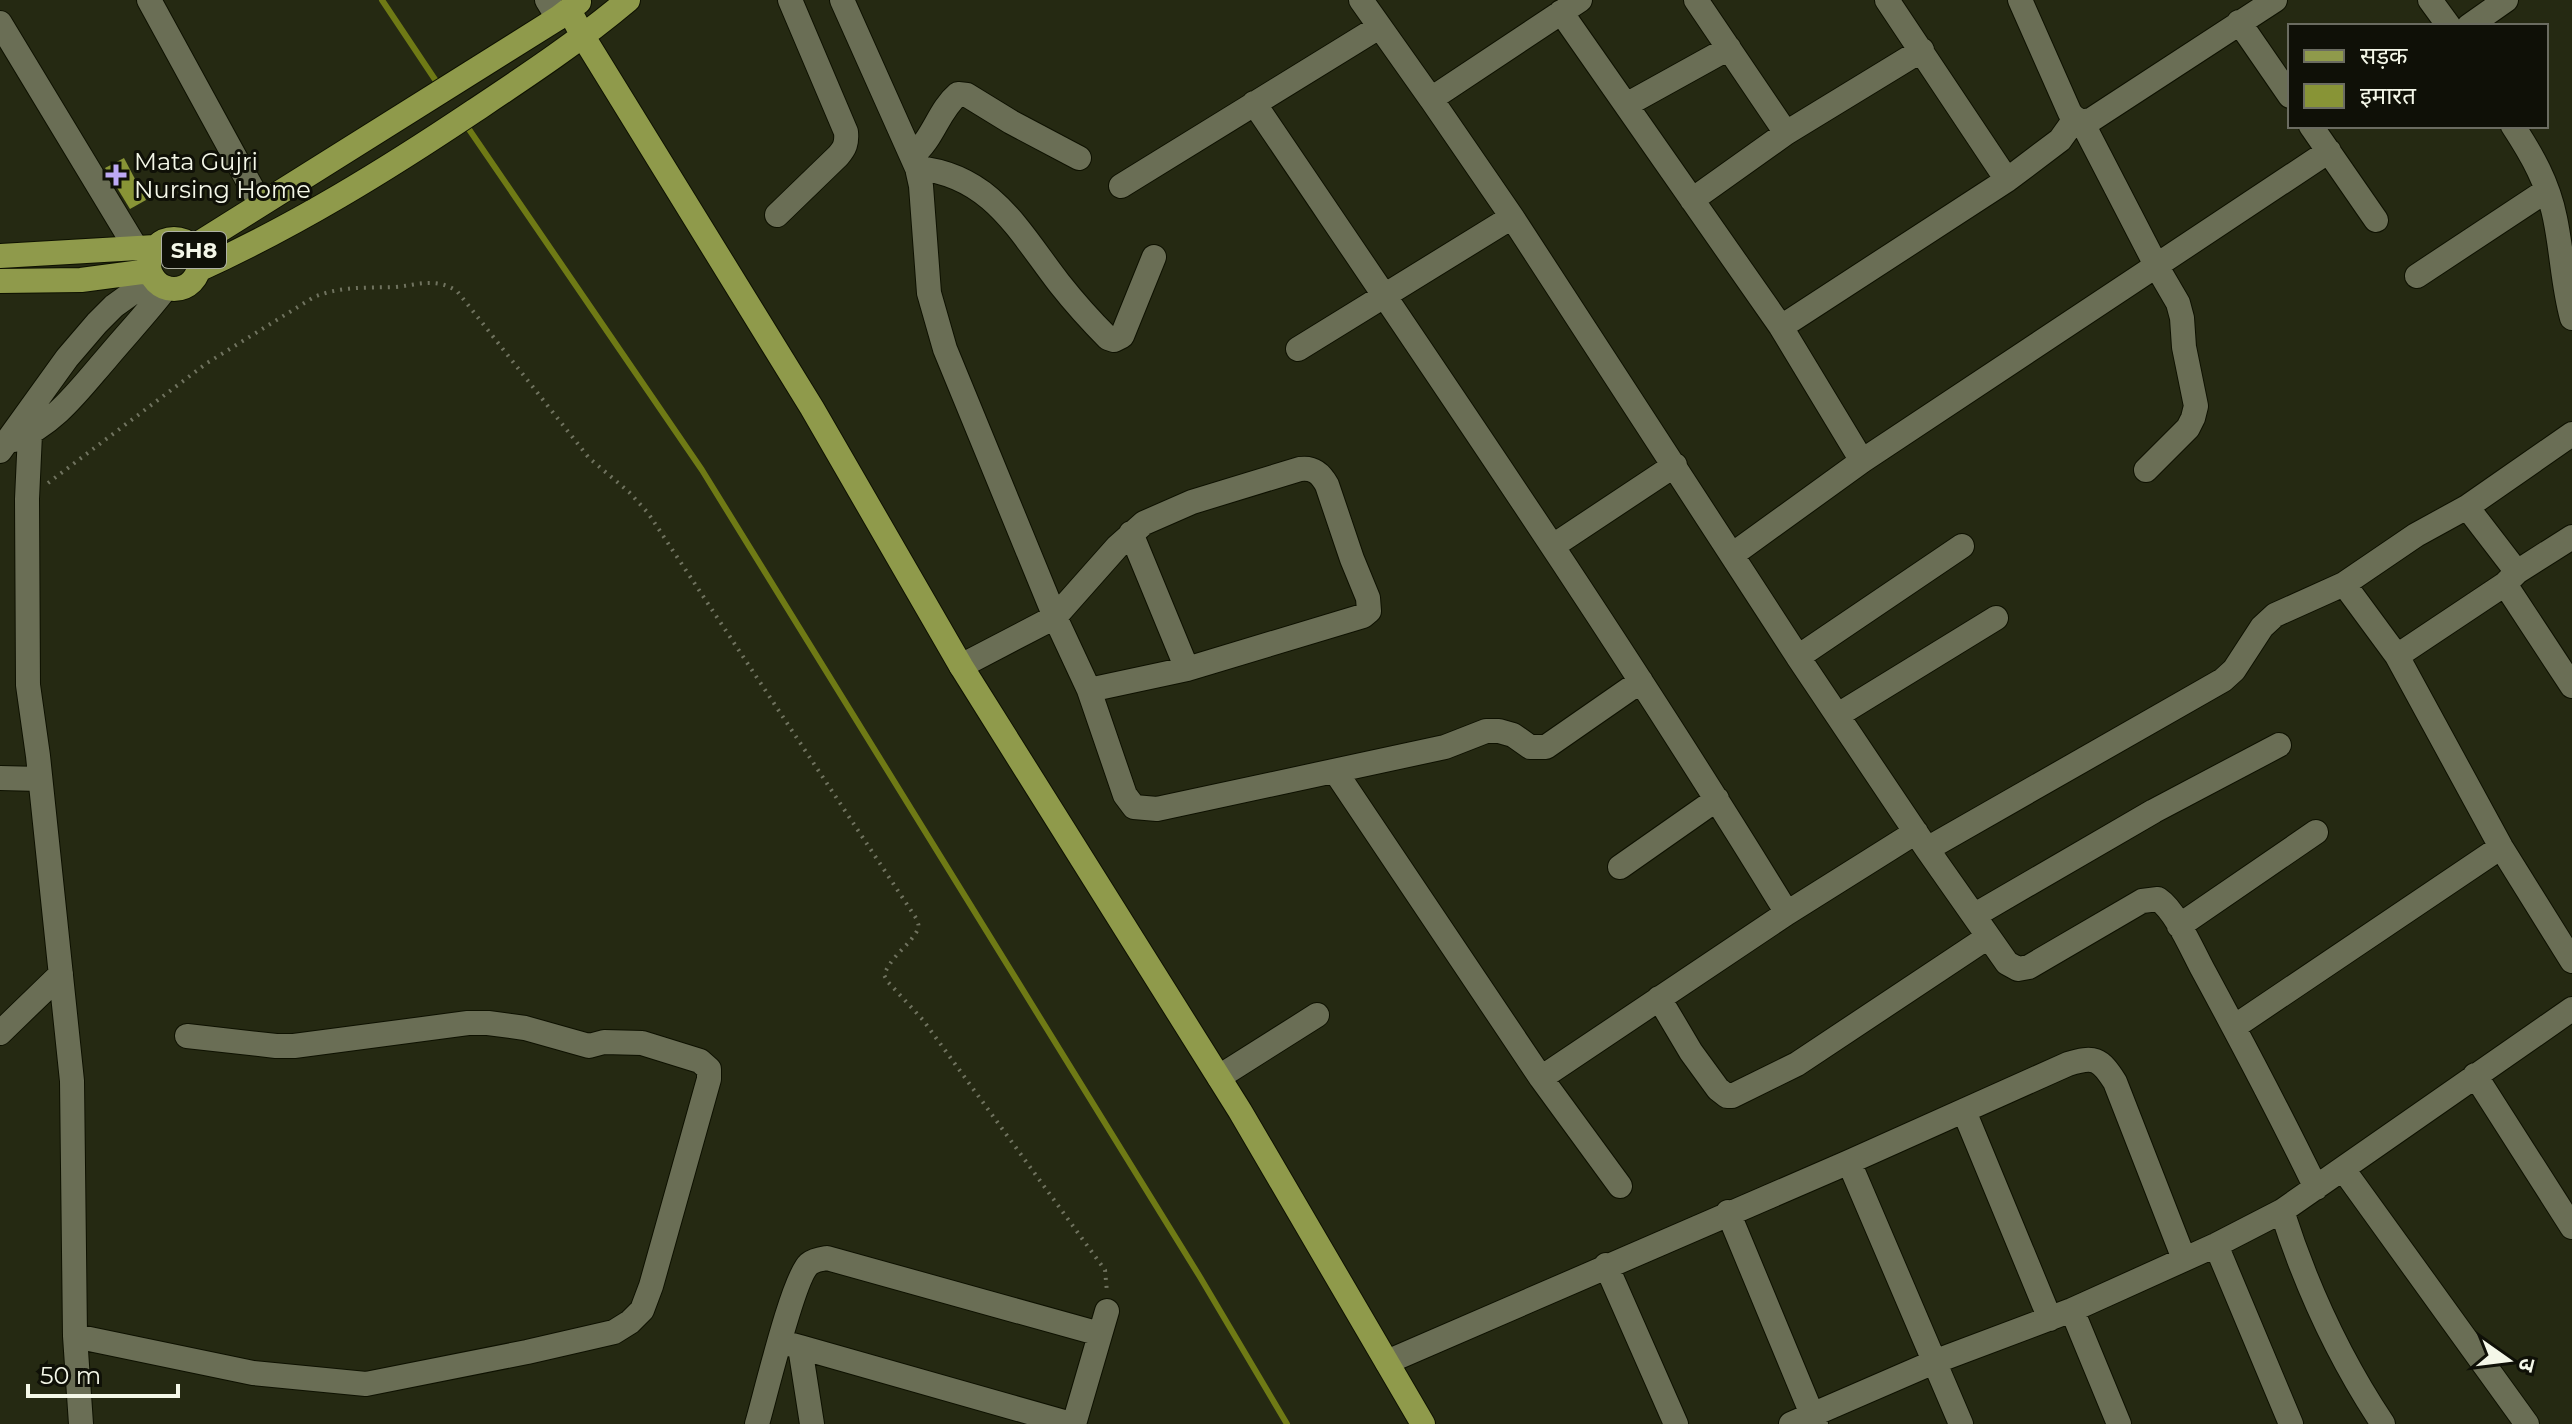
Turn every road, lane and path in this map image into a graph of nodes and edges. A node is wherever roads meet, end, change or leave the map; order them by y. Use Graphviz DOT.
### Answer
graph roads {
  1 [pos="149,0"];
  2 [pos="628,0"];
  3 [pos="790,0"];
  4 [pos="842,0"];
  5 [pos="1361,0"];
  6 [pos="1696,0"];
  7 [pos="1887,0"];
  8 [pos="2020,0"];
  9 [pos="2275,0"];
  10 [pos="2430,0"];
  11 [pos="2506,0"];
  12 [pos="1570,6"];
  13 [pos="564,7"];
  14 [pos="2239,22"];
  15 [pos="0,23"];
  16 [pos="2448,24"];
  17 [pos="2472,24"];
  18 [pos="1379,27"];
  19 [pos="584,38"];
  20 [pos="1729,48"];
  21 [pos="1922,50"];
  22 [pos="2288,93"];
  23 [pos="1431,99"];
  24 [pos="1254,103"];
  25 [pos="1626,105"];
  26 [pos="2079,120"];
  27 [pos="2312,128"];
  28 [pos="2514,128"];
  29 [pos="1786,133"];
  30 [pos="2329,151"];
  31 [pos="1079,158"];
  32 [pos="914,162"];
  33 [pos="2007,180"];
  34 [pos="1121,186"];
  35 [pos="2547,190"];
  36 [pos="1692,200"];
  37 [pos="260,203"];
  38 [pos="777,215"];
  39 [pos="1512,217"];
  40 [pos="2376,220"];
  41 [pos="0,256"];
  42 [pos="1154,257"];
  43 [pos="196,259"];
  44 [pos="152,266"];
  45 [pos="2157,267"];
  46 [pos="2417,276"];
  47 [pos="0,281"];
  48 [pos="1384,295"];
  49 [pos="2572,318"];
  50 [pos="1781,327"];
  51 [pos="1298,349"];
  52 [pos="2572,434"];
  53 [pos="13,442"];
  54 [pos="1862,461"];
  55 [pos="1675,465"];
  56 [pos="2146,470"];
  57 [pos="27,499"];
  58 [pos="2467,507"];
  59 [pos="1131,533"];
  60 [pos="2572,537"];
  61 [pos="1553,546"];
  62 [pos="1962,546"];
  63 [pos="1732,555"];
  64 [pos="2511,578"];
  65 [pos="2344,584"];
  66 [pos="1055,617"];
  67 [pos="1996,618"];
  68 [pos="2397,656"];
  69 [pos="1798,657"];
  70 [pos="961,666"];
  71 [pos="1187,669"];
  72 [pos="1641,681"];
  73 [pos="2572,686"];
  74 [pos="1089,690"];
  75 [pos="1838,715"];
  76 [pos="2279,745"];
  77 [pos="1335,771"];
  78 [pos="0,778"];
  79 [pos="40,779"];
  80 [pos="1717,799"];
  81 [pos="2316,832"];
  82 [pos="1921,840"];
  83 [pos="2501,847"];
  84 [pos="1620,867"];
  85 [pos="1787,913"];
  86 [pos="1975,915"];
  87 [pos="2179,926"];
  88 [pos="1988,937"];
  89 [pos="2572,961"];
  90 [pos="61,974"];
  91 [pos="1659,998"];
  92 [pos="2572,1009"];
  93 [pos="1317,1015"];
  94 [pos="2234,1027"];
  95 [pos="0,1033"];
  96 [pos="187,1036"];
  97 [pos="2475,1075"];
  98 [pos="1219,1077"];
  99 [pos="1541,1078"];
  100 [pos="1964,1111"];
  101 [pos="1849,1162"];
  102 [pos="2343,1169"];
  103 [pos="1620,1186"];
  104 [pos="2316,1188"];
  105 [pos="2282,1211"];
  106 [pos="1728,1212"];
  107 [pos="2570,1221"];
  108 [pos="2216,1245"];
  109 [pos="2184,1259"];
  110 [pos="1606,1265"];
  111 [pos="2061,1314"];
  112 [pos="1103,1323"];
  113 [pos="75,1336"];
  114 [pos="790,1344"];
  115 [pos="1387,1362"];
  116 [pos="1934,1362"];
  117 [pos="1807,1421"];
  118 [pos="81,1424"];
  119 [pos="757,1424"];
  120 [pos="812,1424"];
  121 [pos="1072,1424"];
  122 [pos="1423,1424"];
  123 [pos="1676,1424"];
  124 [pos="1961,1424"];
  125 [pos="2119,1424"];
  126 [pos="2291,1424"];
  127 [pos="2383,1424"];
  128 [pos="2527,1424"];
  1 -- 37 [label="street"];
  2 -- 19 [label="main road"];
  3 -- 38 [label="street"];
  4 -- 32 [label="street"];
  5 -- 18 [label="street"];
  6 -- 20 [label="street"];
  7 -- 21 [label="street"];
  8 -- 26 [label="street"];
  9 -- 14 [label="street"];
  10 -- 16 [label="street"];
  11 -- 17 [label="street"];
  12 -- 23 [label="street"];
  12 -- 25 [label="street"];
  13 -- 19 [label="main road"];
  13 -- 37 [label="main road"];
  14 -- 22 [label="street"];
  14 -- 26 [label="street"];
  15 -- 44 [label="street"];
  18 -- 23 [label="street"];
  18 -- 24 [label="street"];
  19 -- 43 [label="main road"];
  19 -- 70 [label="main road"];
  20 -- 25 [label="street"];
  20 -- 29 [label="street"];
  21 -- 29 [label="street"];
  21 -- 33 [label="street"];
  23 -- 39 [label="street"];
  24 -- 34 [label="street"];
  24 -- 48 [label="street"];
  25 -- 36 [label="street"];
  26 -- 33 [label="street"];
  26 -- 45 [label="street"];
  27 -- 30 [label="street"];
  28 -- 35 [label="street"];
  29 -- 36 [label="street"];
  30 -- 40 [label="street"];
  30 -- 45 [label="street"];
  31 -- 32 [label="street"];
  32 -- 42 [label="street"];
  32 -- 66 [label="street"];
  33 -- 50 [label="street"];
  35 -- 46 [label="street"];
  35 -- 49 [label="street"];
  36 -- 50 [label="street"];
  37 -- 43 [label="main road"];
  39 -- 48 [label="street"];
  39 -- 55 [label="street"];
  41 -- 44 [label="main road, SH8"];
  43 -- 44 [label="main road, SH8"];
  43 -- 44 [label="main road, SH8"];
  44 -- 47 [label="main road, SH8"];
  44 -- 53 [label="street"];
  45 -- 54 [label="street"];
  45 -- 56 [label="street"];
  48 -- 51 [label="street"];
  48 -- 61 [label="street"];
  50 -- 54 [label="street"];
  52 -- 58 [label="street"];
  53 -- 57 [label="street"];
  54 -- 63 [label="street"];
  55 -- 61 [label="street"];
  55 -- 63 [label="street"];
  57 -- 79 [label="street"];
  57 -- 112 [label="path"];
  58 -- 64 [label="street"];
  58 -- 65 [label="street"];
  59 -- 66 [label="street"];
  59 -- 71 [label="street"];
  59 -- 71 [label="street"];
  60 -- 64 [label="street"];
  61 -- 72 [label="street"];
  62 -- 69 [label="street"];
  63 -- 69 [label="street"];
  64 -- 68 [label="street"];
  64 -- 73 [label="street"];
  65 -- 68 [label="street"];
  65 -- 82 [label="street"];
  66 -- 70 [label="street"];
  66 -- 74 [label="street"];
  67 -- 75 [label="street"];
  68 -- 83 [label="street"];
  69 -- 75 [label="street"];
  70 -- 98 [label="main road"];
  71 -- 74 [label="street"];
  72 -- 77 [label="street"];
  72 -- 80 [label="street"];
  74 -- 77 [label="street"];
  75 -- 82 [label="street"];
  76 -- 86 [label="street"];
  77 -- 99 [label="street"];
  78 -- 79 [label="street"];
  79 -- 90 [label="street"];
  80 -- 84 [label="street"];
  80 -- 85 [label="street"];
  81 -- 87 [label="street"];
  82 -- 85 [label="street"];
  82 -- 86 [label="street"];
  83 -- 89 [label="street"];
  83 -- 94 [label="street"];
  85 -- 91 [label="street"];
  86 -- 88 [label="street"];
  87 -- 88 [label="street"];
  87 -- 94 [label="street"];
  88 -- 91 [label="street"];
  90 -- 95 [label="street"];
  90 -- 113 [label="street"];
  91 -- 99 [label="street"];
  92 -- 97 [label="street"];
  93 -- 98 [label="street"];
  94 -- 104 [label="street"];
  96 -- 113 [label="street"];
  97 -- 102 [label="street"];
  97 -- 107 [label="street"];
  98 -- 115 [label="main road"];
  99 -- 103 [label="street"];
  100 -- 101 [label="street"];
  100 -- 109 [label="street"];
  100 -- 111 [label="street"];
  101 -- 106 [label="street"];
  101 -- 116 [label="street"];
  102 -- 104 [label="street"];
  102 -- 128 [label="street"];
  104 -- 105 [label="street"];
  105 -- 108 [label="street"];
  105 -- 127 [label="street"];
  106 -- 110 [label="street"];
  106 -- 117 [label="street"];
  108 -- 109 [label="street"];
  108 -- 126 [label="street"];
  109 -- 111 [label="street"];
  110 -- 115 [label="street"];
  110 -- 123 [label="street"];
  111 -- 116 [label="street"];
  111 -- 125 [label="street"];
  112 -- 114 [label="street"];
  112 -- 121 [label="street"];
  113 -- 118 [label="street"];
  114 -- 119 [label="street"];
  114 -- 120 [label="street"];
  114 -- 121 [label="street"];
  115 -- 122 [label="main road"];
  116 -- 117 [label="street"];
  116 -- 124 [label="street"];
}
